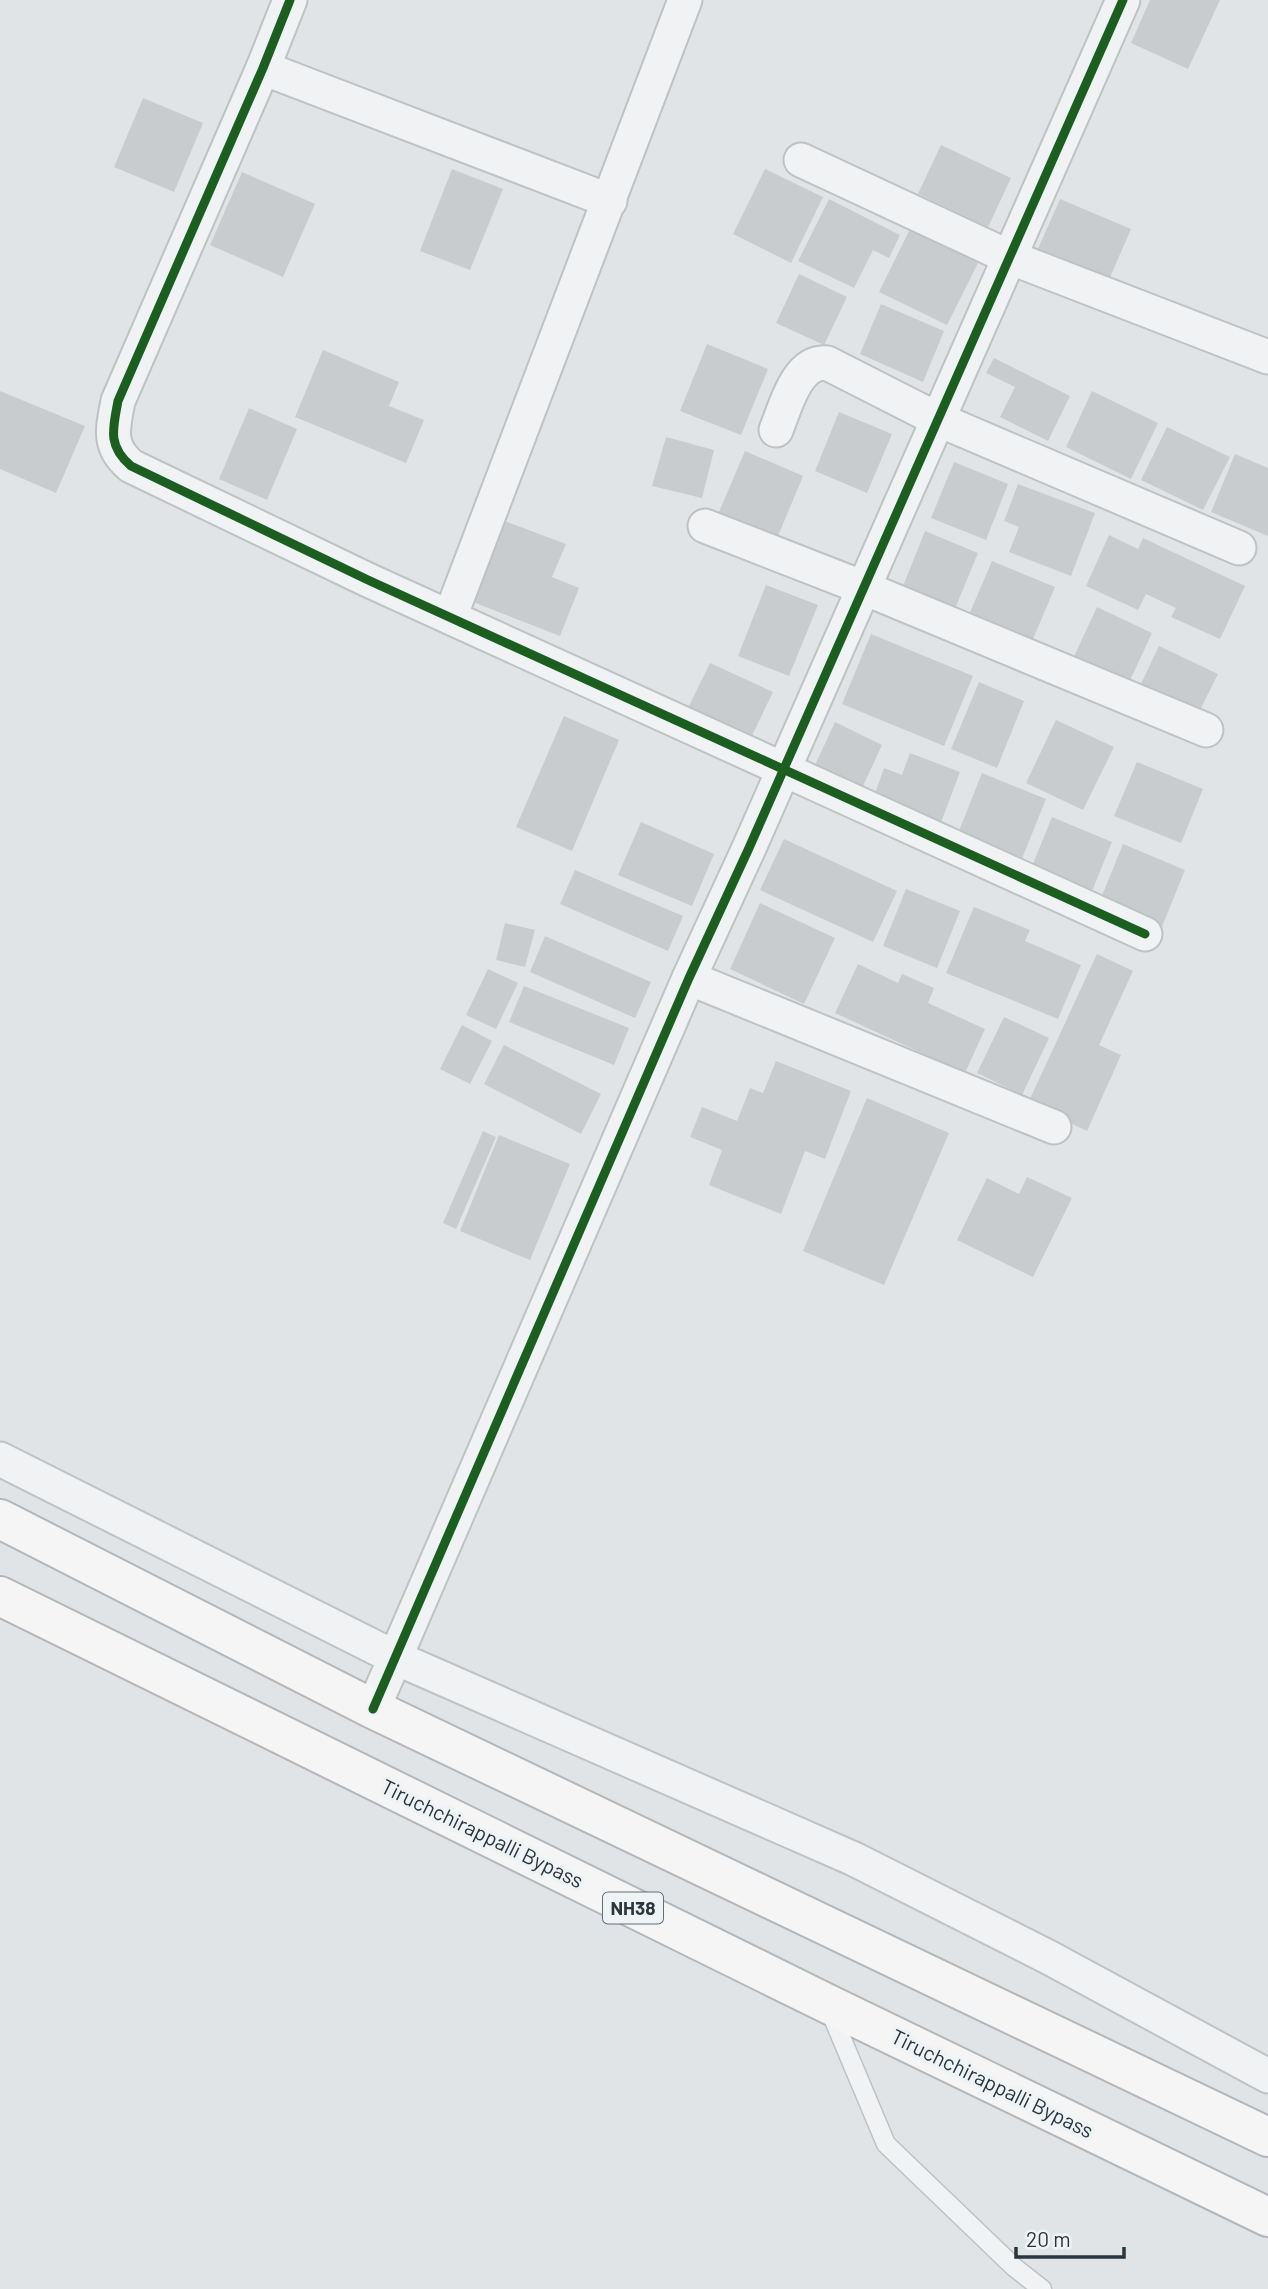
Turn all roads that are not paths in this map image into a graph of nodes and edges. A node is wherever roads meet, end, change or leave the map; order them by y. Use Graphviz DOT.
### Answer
graph roads {
  1 [pos="290,0"];
  2 [pos="685,0"];
  3 [pos="1124,0"];
  4 [pos="263,68"];
  5 [pos="801,160"];
  6 [pos="610,201"];
  7 [pos="1009,257"];
  8 [pos="1268,357"];
  9 [pos="937,419"];
  10 [pos="776,430"];
  11 [pos="705,526"];
  12 [pos="1239,548"];
  13 [pos="863,588"];
  14 [pos="450,617"];
  15 [pos="1206,730"];
  16 [pos="783,770"];
  17 [pos="1144,934"];
  18 [pos="689,978"];
  19 [pos="1054,1127"];
  20 [pos="0,1459"];
  21 [pos="0,1519"];
  22 [pos="0,1596"];
  23 [pos="396,1658"];
  24 [pos="373,1709"];
  25 [pos="828,2004"];
  26 [pos="1268,2076"];
  27 [pos="1268,2137"];
  28 [pos="1268,2217"];
  29 [pos="1042,2289"];
  1 -- 4 [label="street"];
  2 -- 6 [label="street"];
  3 -- 7 [label="street"];
  4 -- 6 [label="street"];
  4 -- 14 [label="street"];
  5 -- 7 [label="street"];
  6 -- 14 [label="street"];
  7 -- 8 [label="street"];
  7 -- 9 [label="street"];
  9 -- 10 [label="street"];
  9 -- 12 [label="street"];
  9 -- 13 [label="street"];
  11 -- 13 [label="street"];
  13 -- 15 [label="street"];
  13 -- 16 [label="street"];
  14 -- 16 [label="street"];
  16 -- 17 [label="street"];
  16 -- 18 [label="street"];
  18 -- 19 [label="street"];
  18 -- 23 [label="street"];
  20 -- 23 [label="street"];
  21 -- 24 [label="highway"];
  22 -- 25 [label="highway, Tiruchchirappalli Bypass / NH38"];
  23 -- 24 [label="street"];
  23 -- 26 [label="street"];
  24 -- 27 [label="highway"];
  25 -- 28 [label="highway, Tiruchchirappalli Bypass / NH38"];
  25 -- 29 [label="lane"];
}
